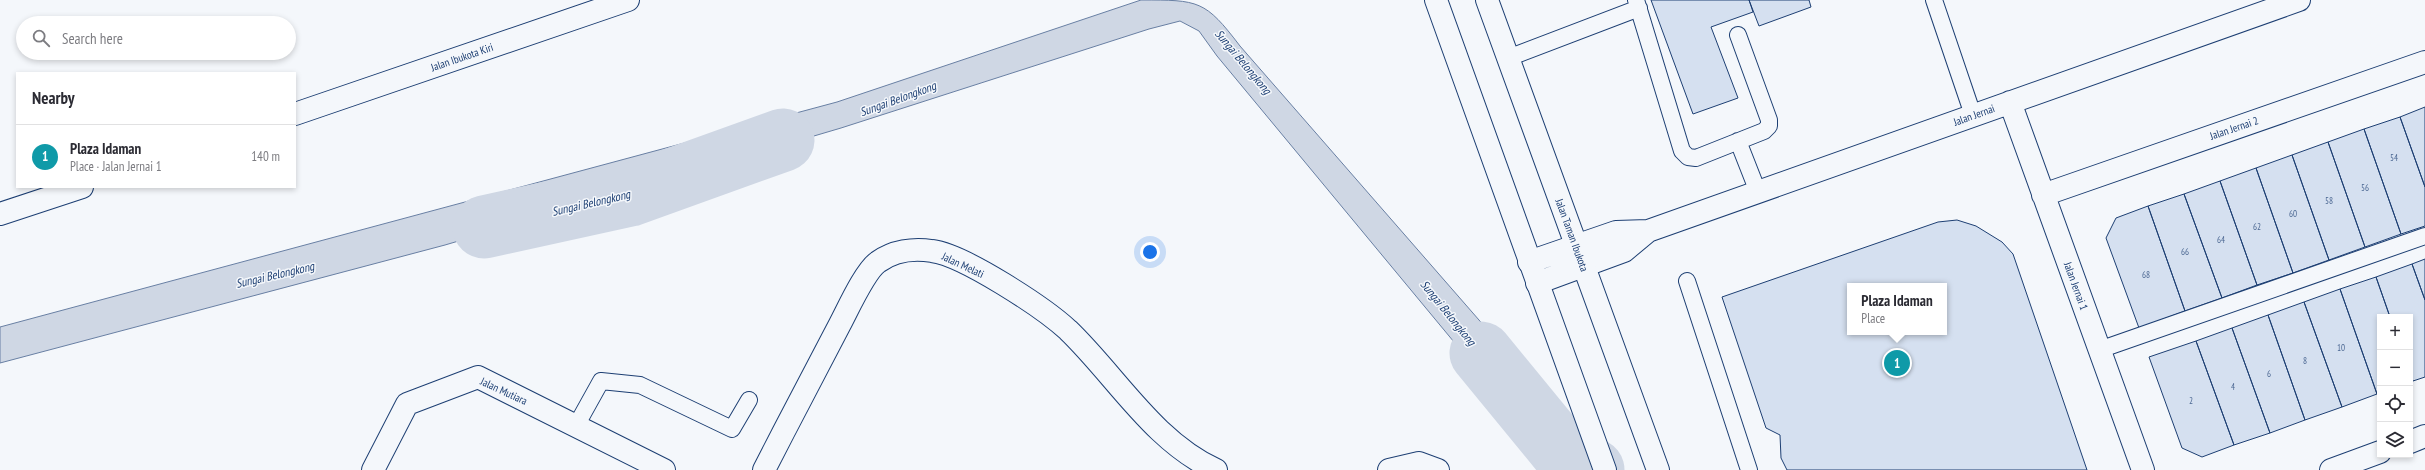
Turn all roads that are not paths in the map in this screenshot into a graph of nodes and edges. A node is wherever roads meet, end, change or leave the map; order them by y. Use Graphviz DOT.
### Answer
graph roads {
  1 [pos="628,0"];
  2 [pos="1436,0"];
  3 [pos="1487,0"];
  4 [pos="1934,0"];
  5 [pos="2299,0"];
  6 [pos="1638,4"];
  7 [pos="1738,35"];
  8 [pos="1508,58"];
  9 [pos="2425,62"];
  10 [pos="2010,102"];
  11 [pos="296,114"];
  12 [pos="1973,115"];
  13 [pos="1738,141"];
  14 [pos="79,188"];
  15 [pos="1758,192"];
  16 [pos="2043,195"];
  17 [pos="0,214"];
  18 [pos="1648,231"];
  19 [pos="2425,236"];
  20 [pos="1576,246"];
  21 [pos="1529,262"];
  22 [pos="1584,267"];
  23 [pos="1687,281"];
  24 [pos="1537,283"];
  25 [pos="2099,350"];
  26 [pos="749,400"];
  27 [pos="576,426"];
  28 [pos="2425,436"];
  29 [pos="2413,441"];
  30 [pos="2377,453"];
  31 [pos="373,470"];
  32 [pos="664,470"];
  33 [pos="764,470"];
  34 [pos="1216,470"];
  35 [pos="1389,470"];
  36 [pos="1438,470"];
  37 [pos="1605,470"];
  38 [pos="1658,470"];
  39 [pos="1749,470"];
  40 [pos="2143,470"];
  41 [pos="2331,470"];
  1 -- 11 [label="street, Jalan Ibukota Kiri"];
  2 -- 21 [label="street"];
  3 -- 8 [label="street, Jalan Taman Ibukota"];
  4 -- 12 [label="lane"];
  5 -- 10 [label="street, Jalan Jernai"];
  6 -- 8 [label="lane"];
  6 -- 13 [label="lane"];
  7 -- 13 [label="lane"];
  8 -- 20 [label="street, Jalan Taman Ibukota"];
  9 -- 16 [label="street, Jalan Jernai 2"];
  10 -- 12 [label="street, Jalan Jernai"];
  10 -- 16 [label="street, Jalan Jernai 1"];
  12 -- 15 [label="street, Jalan Jernai"];
  13 -- 15 [label="lane"];
  14 -- 17 [label="street"];
  15 -- 18 [label="street, Jalan Jernai"];
  16 -- 25 [label="street, Jalan Jernai 1"];
  18 -- 20 [label="street, Jalan Jernai"];
  18 -- 22 [label="street, Jalan Jernai"];
  19 -- 25 [label="lane"];
  20 -- 21 [label="street, Jalan Jernai"];
  20 -- 22 [label="street, Jalan Taman Ibukota"];
  21 -- 24 [label="street"];
  22 -- 24 [label="street, Jalan Jernai"];
  22 -- 38 [label="street, Jalan Taman Ibukota"];
  23 -- 39 [label="lane"];
  24 -- 37 [label="street"];
  25 -- 40 [label="street, Jalan Jernai 1"];
  26 -- 27 [label="lane"];
  27 -- 31 [label="street, Jalan Mutiara"];
  27 -- 32 [label="street, Jalan Mutiara"];
  28 -- 29 [label="street"];
  30 -- 41 [label="street"];
  33 -- 34 [label="street, Jalan Melati"];
  35 -- 36 [label="street"];
}
